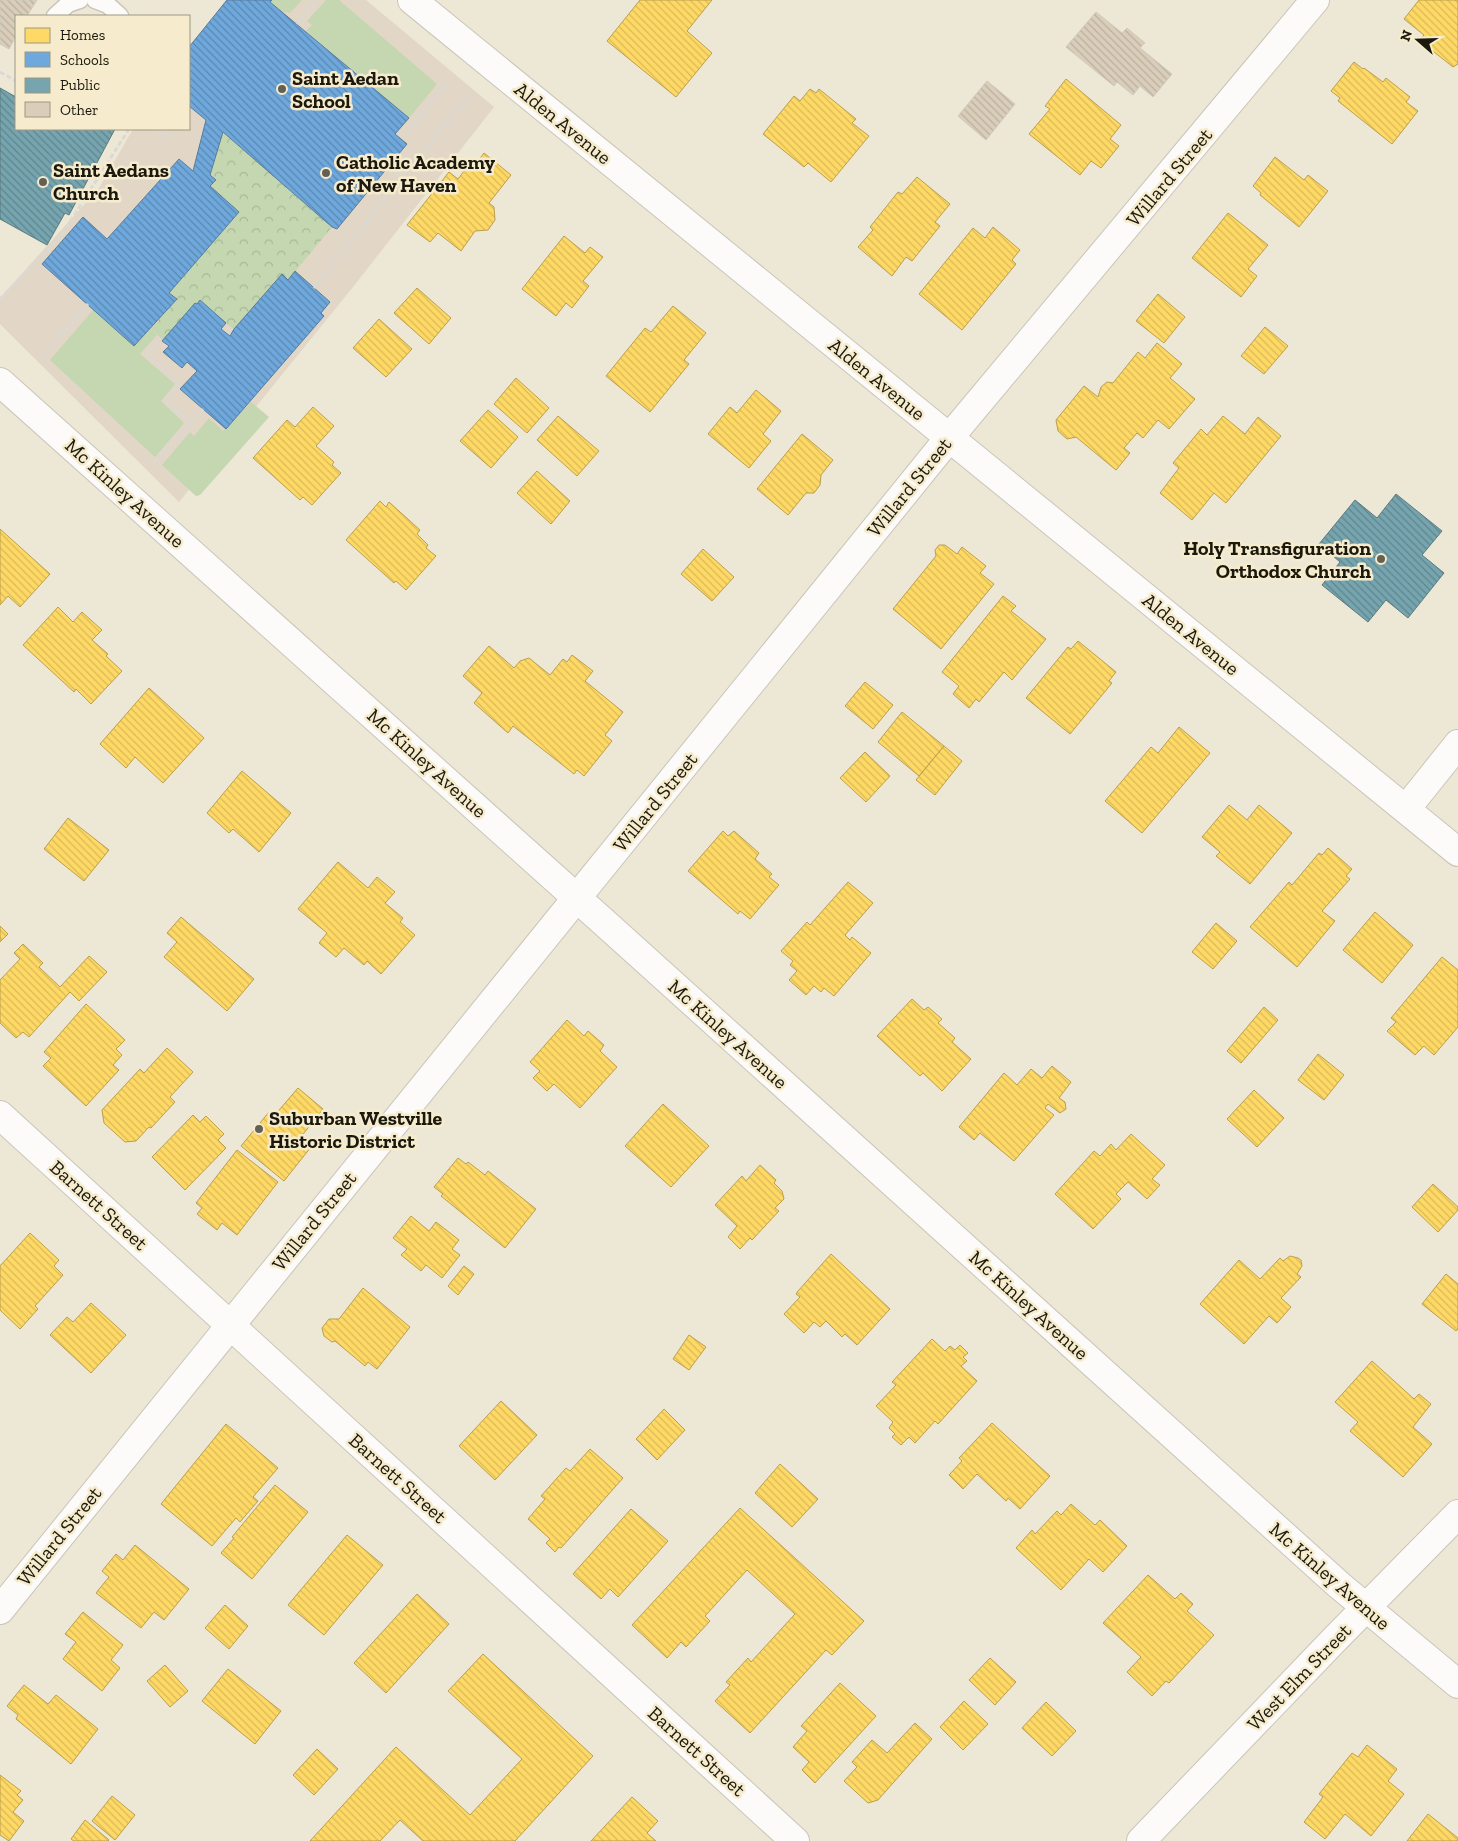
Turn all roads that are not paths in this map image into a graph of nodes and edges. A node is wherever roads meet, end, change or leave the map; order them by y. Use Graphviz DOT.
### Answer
graph roads {
  1 [pos="95,0"];
  2 [pos="412,0"];
  3 [pos="1315,0"];
  4 [pos="73,1"];
  5 [pos="56,15"];
  6 [pos="119,15"];
  7 [pos="0,382"];
  8 [pos="950,438"];
  9 [pos="1458,744"];
  10 [pos="1406,809"];
  11 [pos="1458,852"];
  12 [pos="577,898"];
  13 [pos="0,1115"];
  14 [pos="230,1324"];
  15 [pos="1458,1514"];
  16 [pos="1365,1608"];
  17 [pos="0,1610"];
  18 [pos="1458,1684"];
  19 [pos="795,1841"];
  20 [pos="1141,1841"];
  1 -- 6 [label="lane"];
  2 -- 8 [label="street, Alden Avenue"];
  3 -- 8 [label="street, Willard Street"];
  4 -- 5 [label="lane"];
  7 -- 12 [label="street, Mc Kinley Avenue"];
  8 -- 10 [label="street, Alden Avenue"];
  8 -- 12 [label="street, Willard Street"];
  9 -- 10 [label="street"];
  10 -- 11 [label="street, Alden Avenue"];
  12 -- 14 [label="street, Willard Street"];
  12 -- 16 [label="street, Mc Kinley Avenue"];
  13 -- 14 [label="street, Barnett Street"];
  14 -- 17 [label="street, Willard Street"];
  14 -- 19 [label="street, Barnett Street"];
  15 -- 16 [label="street, West Elm Street"];
  16 -- 18 [label="street, Mc Kinley Avenue"];
  16 -- 20 [label="street, West Elm Street"];
}
